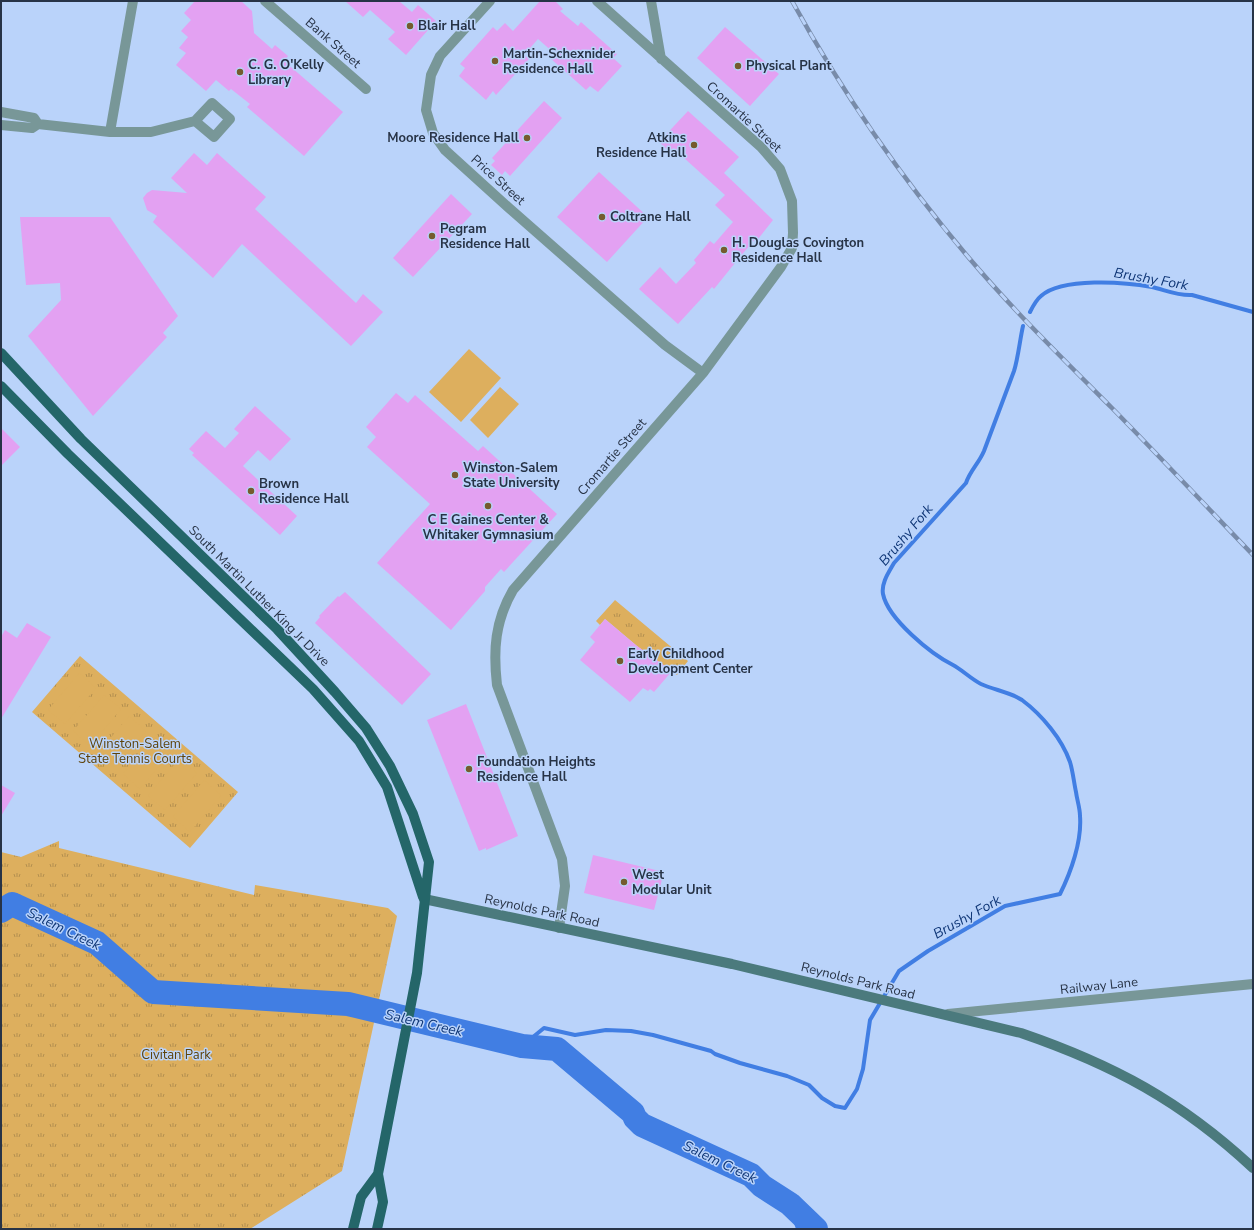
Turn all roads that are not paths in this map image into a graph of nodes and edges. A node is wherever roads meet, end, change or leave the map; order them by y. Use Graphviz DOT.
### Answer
graph roads {
  1 [pos="133,1"];
  2 [pos="265,1"];
  3 [pos="490,1"];
  4 [pos="597,1"];
  5 [pos="651,1"];
  6 [pos="661,59"];
  7 [pos="366,89"];
  8 [pos="5,112"];
  9 [pos="195,121"];
  10 [pos="38,124"];
  11 [pos="6,125"];
  12 [pos="110,132"];
  13 [pos="1,353"];
  14 [pos="703,373"];
  15 [pos="1,386"];
  16 [pos="424,899"];
  17 [pos="560,928"];
  18 [pos="1253,984"];
  19 [pos="948,1014"];
  20 [pos="1253,1168"];
  21 [pos="378,1174"];
  22 [pos="352,1229"];
  23 [pos="377,1229"];
  1 -- 12 [label="street"];
  2 -- 7 [label="street, Bank Street"];
  3 -- 14 [label="street, Price Street"];
  4 -- 6 [label="street, Cromartie Street"];
  5 -- 6 [label="street"];
  6 -- 14 [label="street, Cromartie Street"];
  8 -- 10 [label="street"];
  8 -- 11 [label="street"];
  9 -- 12 [label="street"];
  10 -- 11 [label="street"];
  10 -- 12 [label="street"];
  13 -- 16 [label="main road, South Martin Luther King Jr Drive"];
  14 -- 17 [label="street, Cromartie Street"];
  15 -- 16 [label="main road, South Martin Luther King Jr Drive"];
  16 -- 17 [label="main road, Reynolds Park Road"];
  16 -- 21 [label="main road, South Martin Luther King Jr Drive"];
  17 -- 19 [label="main road, Reynolds Park Road"];
  18 -- 19 [label="street, Railway Lane"];
  19 -- 20 [label="main road, Reynolds Park Road"];
  21 -- 22 [label="main road, South Martin Luther King Jr Drive"];
  21 -- 23 [label="main road, South Martin Luther King Jr Drive"];
}
